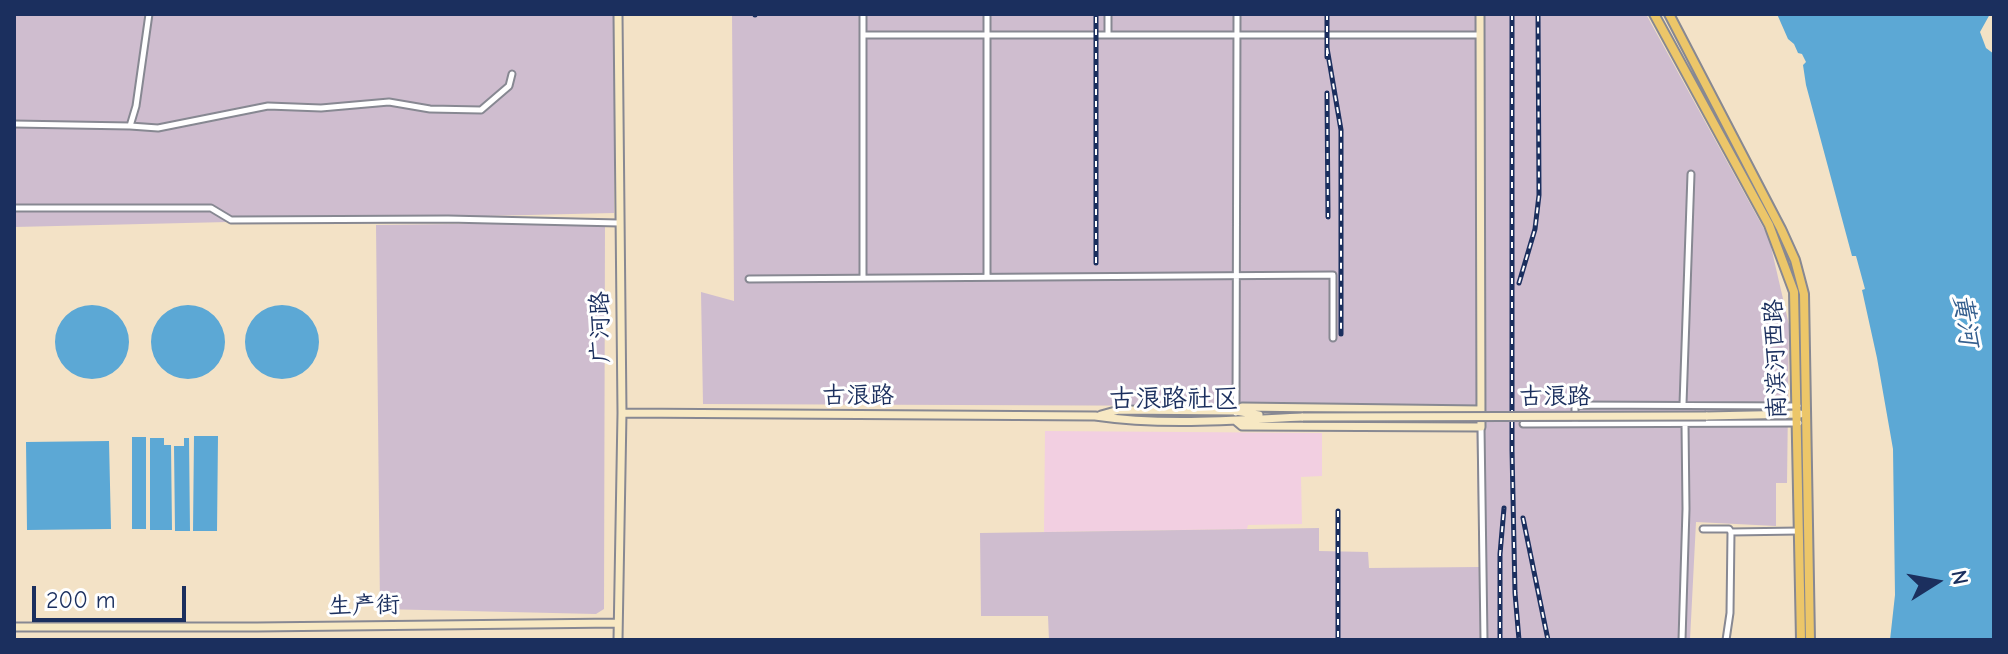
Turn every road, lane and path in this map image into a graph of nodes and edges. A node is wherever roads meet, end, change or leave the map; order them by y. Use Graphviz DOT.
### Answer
graph roads {
  1 [pos="149,14"];
  2 [pos="618,14"];
  3 [pos="863,14"];
  4 [pos="987,14"];
  5 [pos="1108,14"];
  6 [pos="1237,14"];
  7 [pos="1480,14"];
  8 [pos="1654,14"];
  9 [pos="1669,14"];
  10 [pos="863,35"];
  11 [pos="987,35"];
  12 [pos="1108,35"];
  13 [pos="1480,35"];
  14 [pos="1237,36"];
  15 [pos="512,74"];
  16 [pos="14,124"];
  17 [pos="130,126"];
  18 [pos="1691,174"];
  19 [pos="14,208"];
  20 [pos="619,223"];
  21 [pos="1236,276"];
  22 [pos="863,277"];
  23 [pos="987,277"];
  24 [pos="749,279"];
  25 [pos="1333,338"];
  26 [pos="1683,404"];
  27 [pos="1481,410"];
  28 [pos="1236,411"];
  29 [pos="622,413"];
  30 [pos="1803,415"];
  31 [pos="1095,416"];
  32 [pos="1303,417"];
  33 [pos="1236,421"];
  34 [pos="1523,424"];
  35 [pos="1575,424"];
  36 [pos="1685,424"];
  37 [pos="1481,427"];
  38 [pos="1703,529"];
  39 [pos="1800,531"];
  40 [pos="1731,532"];
  41 [pos="618,623"];
  42 [pos="14,627"];
  43 [pos="618,640"];
  44 [pos="1484,640"];
  45 [pos="1682,640"];
  46 [pos="1726,640"];
  47 [pos="1801,640"];
  48 [pos="1810,640"];
  1 -- 17 [label="street"];
  2 -- 20 [label="street, 广河路"];
  3 -- 10 [label="street"];
  4 -- 11 [label="street"];
  5 -- 12 [label="street"];
  6 -- 14 [label="street"];
  7 -- 13 [label="street"];
  8 -- 30 [label="highway, 南滨河西路"];
  9 -- 30 [label="highway, 南滨河西路"];
  10 -- 11 [label="street"];
  10 -- 22 [label="street"];
  11 -- 12 [label="street"];
  11 -- 23 [label="street"];
  12 -- 14 [label="street"];
  13 -- 14 [label="street"];
  13 -- 27 [label="street"];
  14 -- 21 [label="street"];
  15 -- 17 [label="street"];
  16 -- 17 [label="street"];
  18 -- 26 [label="street"];
  19 -- 20 [label="street"];
  20 -- 29 [label="street, 广河路"];
  21 -- 23 [label="street"];
  21 -- 25 [label="street"];
  21 -- 28 [label="street"];
  22 -- 23 [label="street"];
  22 -- 24 [label="street"];
  26 -- 30 [label="street"];
  26 -- 35 [label="street"];
  27 -- 28 [label="street, 古浪路"];
  27 -- 37 [label="street"];
  28 -- 31 [label="street, 古浪路"];
  28 -- 32 [label="street, 古浪路"];
  28 -- 33 [label="street"];
  29 -- 31 [label="street, 古浪路"];
  29 -- 41 [label="street, 广河路"];
  30 -- 32 [label="street, 古浪路, bridge"];
  30 -- 36 [label="street"];
  30 -- 39 [label="highway, 南滨河西路"];
  30 -- 48 [label="highway, 南滨河西路"];
  31 -- 33 [label="street, 古浪路"];
  32 -- 33 [label="street, 古浪路"];
  33 -- 37 [label="street, 古浪路"];
  34 -- 35 [label="street"];
  35 -- 36 [label="street"];
  36 -- 45 [label="street"];
  37 -- 44 [label="street"];
  38 -- 40 [label="street"];
  39 -- 40 [label="street"];
  39 -- 47 [label="highway, 南滨河西路"];
  40 -- 46 [label="street"];
  41 -- 42 [label="street, 生产街"];
  41 -- 43 [label="street, 广河路"];
}
